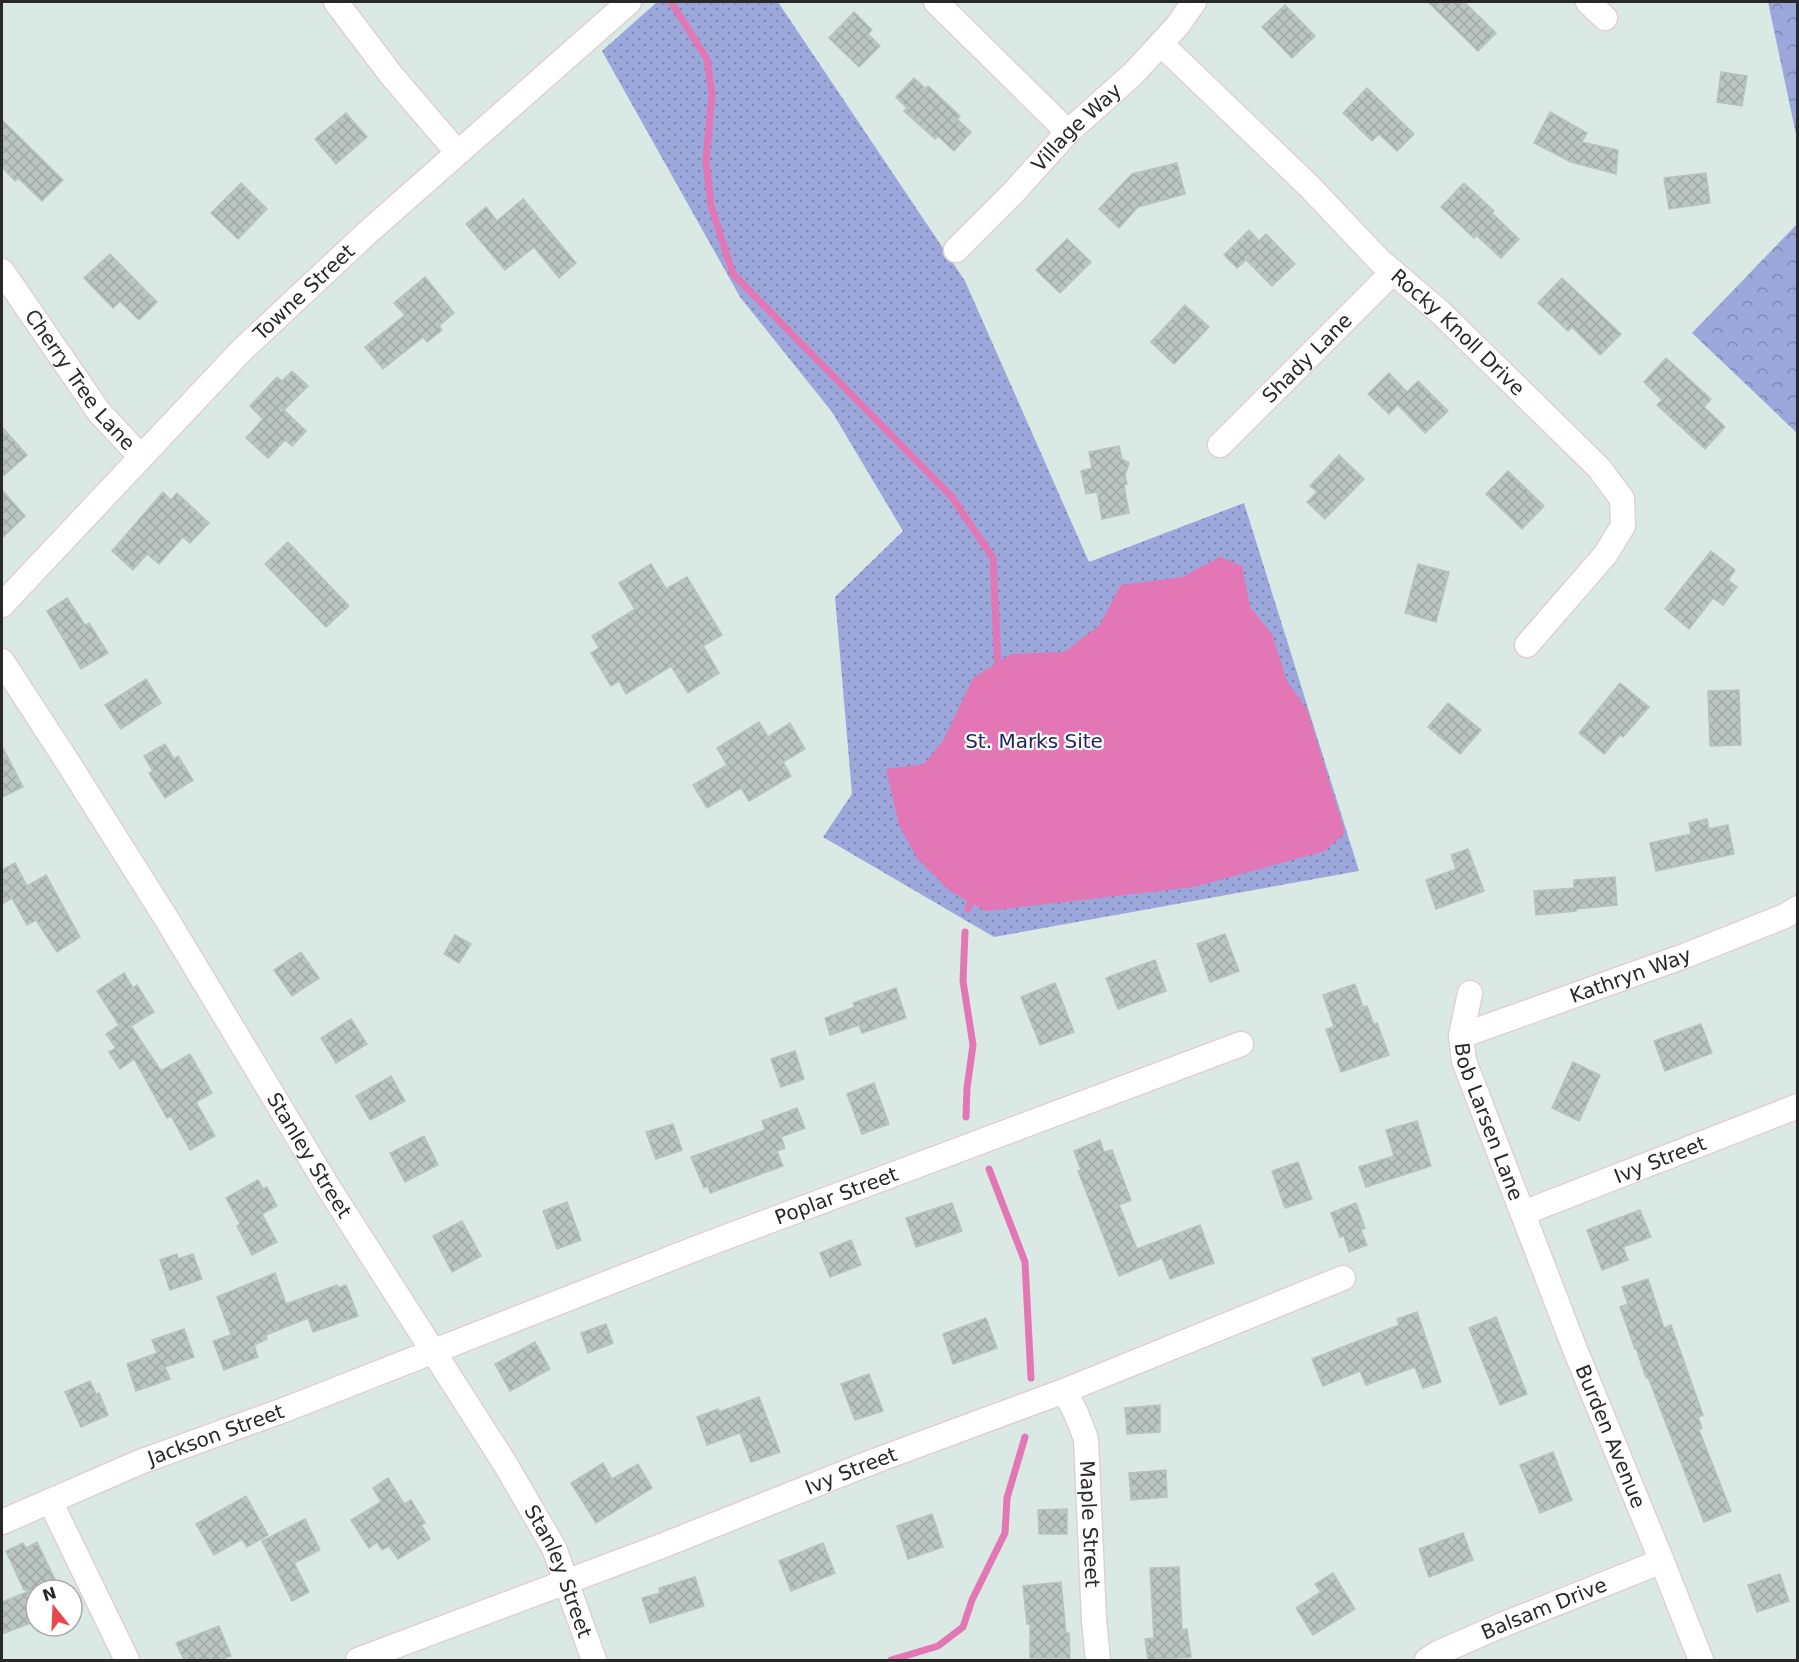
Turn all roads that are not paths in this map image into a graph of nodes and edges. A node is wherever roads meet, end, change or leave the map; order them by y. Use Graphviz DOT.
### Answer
graph roads {
  1 [pos="336,2"];
  2 [pos="628,2"];
  3 [pos="936,2"];
  4 [pos="1194,2"];
  5 [pos="1588,2"];
  6 [pos="1605,18"];
  7 [pos="1161,44"];
  8 [pos="1068,132"];
  9 [pos="458,153"];
  10 [pos="956,250"];
  11 [pos="2,271"];
  12 [pos="1393,272"];
  13 [pos="1220,445"];
  14 [pos="141,457"];
  15 [pos="2,605"];
  16 [pos="1527,645"];
  17 [pos="2,661"];
  18 [pos="1797,908"];
  19 [pos="1470,993"];
  20 [pos="1461,1035"];
  21 [pos="1241,1044"];
  22 [pos="1797,1106"];
  23 [pos="1522,1213"];
  24 [pos="1342,1278"];
  25 [pos="433,1352"];
  26 [pos="1064,1391"];
  27 [pos="50,1502"];
  28 [pos="2,1522"];
  29 [pos="1662,1561"];
  30 [pos="567,1582"];
  31 [pos="127,1660"];
  32 [pos="358,1660"];
  33 [pos="594,1660"];
  34 [pos="1098,1660"];
  35 [pos="1427,1660"];
  36 [pos="1701,1660"];
  1 -- 9 [label="street"];
  2 -- 9 [label="street, Towne Street"];
  3 -- 8 [label="street"];
  4 -- 7 [label="street, Village Way"];
  5 -- 6 [label="street"];
  7 -- 8 [label="street, Village Way"];
  7 -- 12 [label="street, Rocky Knoll Drive"];
  8 -- 10 [label="street, Village Way"];
  9 -- 14 [label="street, Towne Street"];
  11 -- 14 [label="street, Cherry Tree Lane"];
  12 -- 13 [label="street, Shady Lane"];
  12 -- 16 [label="street, Rocky Knoll Drive"];
  14 -- 15 [label="street, Towne Street"];
  17 -- 25 [label="street, Stanley Street"];
  18 -- 20 [label="street, Kathryn Way"];
  19 -- 20 [label="street, Bob Larsen Lane"];
  20 -- 23 [label="street, Bob Larsen Lane"];
  21 -- 25 [label="street, Poplar Street"];
  22 -- 23 [label="street, Ivy Street"];
  23 -- 29 [label="street, Burden Avenue"];
  24 -- 26 [label="street, Ivy Street"];
  25 -- 27 [label="street, Jackson Street"];
  25 -- 30 [label="street, Stanley Street"];
  26 -- 30 [label="street, Ivy Street"];
  26 -- 34 [label="street, Maple Street"];
  27 -- 28 [label="street, Jackson Street"];
  27 -- 31 [label="street"];
  29 -- 35 [label="street, Balsam Drive"];
  29 -- 36 [label="street, Burden Avenue"];
  30 -- 32 [label="street, Ivy Street"];
  30 -- 33 [label="street, Stanley Street"];
}
